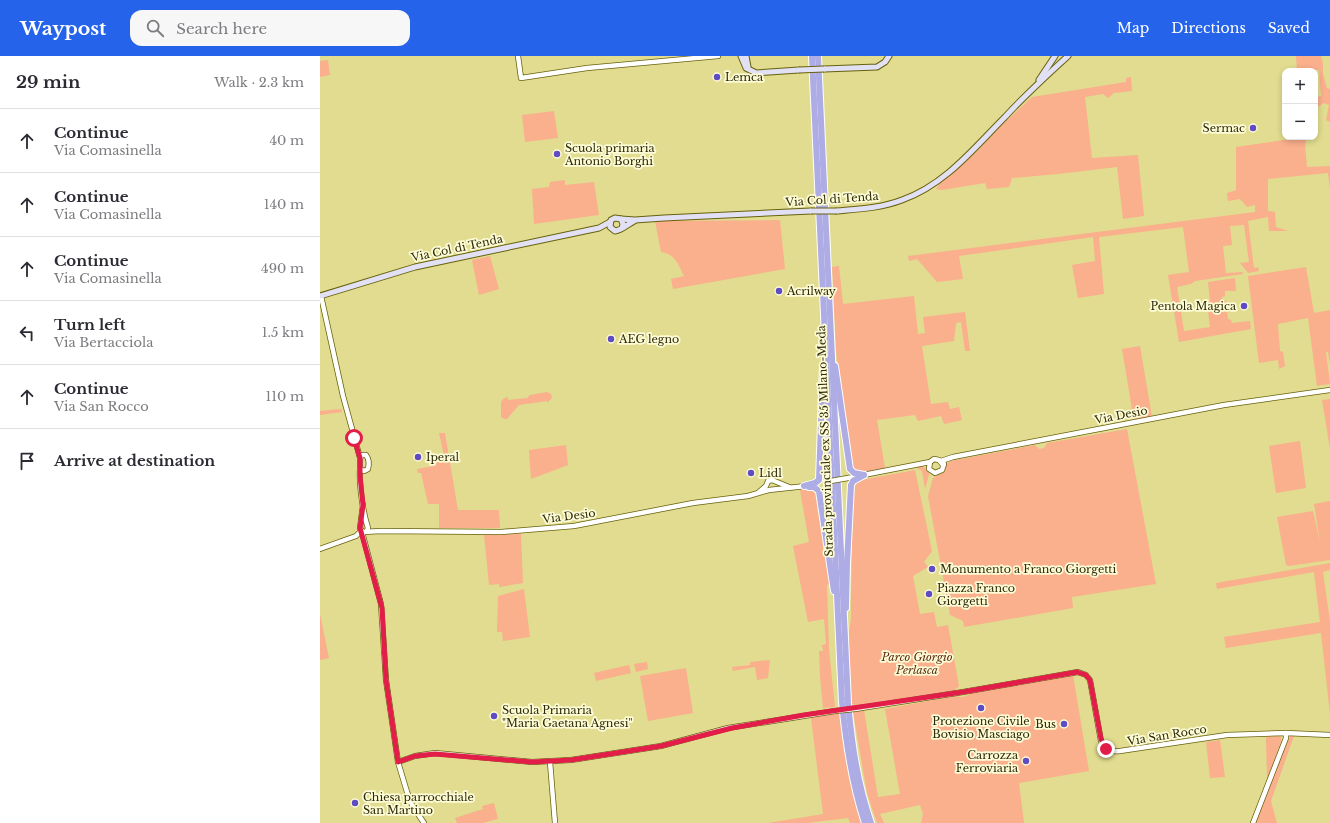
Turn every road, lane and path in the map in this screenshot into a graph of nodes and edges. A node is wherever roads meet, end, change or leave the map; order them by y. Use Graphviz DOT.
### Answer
graph roads {
  1 [pos="518,56"];
  2 [pos="718,56"];
  3 [pos="740,56"];
  4 [pos="746,56"];
  5 [pos="808,56"];
  6 [pos="812,56"];
  7 [pos="818,56"];
  8 [pos="821,56"];
  9 [pos="887,56"];
  10 [pos="1055,56"];
  11 [pos="1068,56"];
  12 [pos="749,70"];
  13 [pos="819,80"];
  14 [pos="814,86"];
  15 [pos="1033,87"];
  16 [pos="621,219"];
  17 [pos="635,220"];
  18 [pos="610,222"];
  19 [pos="599,228"];
  20 [pos="622,228"];
  21 [pos="612,229"];
  22 [pos="320,296"];
  23 [pos="830,332"];
  24 [pos="826,342"];
  25 [pos="1330,390"];
  26 [pos="361,457"];
  27 [pos="942,463"];
  28 [pos="930,464"];
  29 [pos="362,470"];
  30 [pos="864,475"];
  31 [pos="776,482"];
  32 [pos="766,486"];
  33 [pos="804,487"];
  34 [pos="791,488"];
  35 [pos="769,490"];
  36 [pos="776,490"];
  37 [pos="756,494"];
  38 [pos="364,530"];
  39 [pos="320,549"];
  40 [pos="838,604"];
  41 [pos="843,629"];
  42 [pos="1286,733"];
  43 [pos="1330,735"];
  44 [pos="398,762"];
  45 [pos="550,762"];
  46 [pos="424,823"];
  47 [pos="555,823"];
  48 [pos="865,823"];
  49 [pos="871,823"];
  50 [pos="1254,823"];
  1 -- 2 [label="street"];
  3 -- 12 [label="main road"];
  4 -- 12 [label="main road"];
  5 -- 14 [label="highway"];
  6 -- 14 [label="highway, Strada provinciale ex SS 35 Milano-Meda"];
  7 -- 13 [label="highway, Strada provinciale ex SS 35 Milano-Meda"];
  8 -- 13 [label="highway"];
  9 -- 12 [label="main road, bridge"];
  10 -- 15 [label="main road, Via Col di Tenda"];
  11 -- 15 [label="main road, Via Col di Tenda"];
  13 -- 23 [label="highway, Strada provinciale ex SS 35 Milano-Meda"];
  14 -- 24 [label="highway, Strada provinciale ex SS 35 Milano-Meda"];
  15 -- 17 [label="main road, Via Col di Tenda, bridge"];
  16 -- 17 [label="main road, Via Col di Tenda"];
  16 -- 18 [label="main road, Via Col di Tenda"];
  16 -- 20 [label="main road"];
  17 -- 20 [label="main road, Via Col di Tenda"];
  18 -- 19 [label="main road, Via Col di Tenda"];
  18 -- 21 [label="main road"];
  19 -- 21 [label="main road, Via Col di Tenda"];
  19 -- 22 [label="main road, Via Col di Tenda"];
  20 -- 21 [label="main road, Via Col di Tenda"];
  22 -- 26 [label="street"];
  23 -- 30 [label="highway"];
  23 -- 41 [label="highway, Strada provinciale ex SS 35 Milano-Meda"];
  24 -- 33 [label="highway"];
  24 -- 40 [label="highway, Strada provinciale ex SS 35 Milano-Meda"];
  25 -- 27 [label="street, Via Desio"];
  26 -- 29 [label="street"];
  26 -- 29 [label="street"];
  27 -- 28 [label="street"];
  27 -- 28 [label="street"];
  28 -- 30 [label="street"];
  29 -- 38 [label="street"];
  30 -- 33 [label="street, bridge"];
  30 -- 41 [label="highway"];
  31 -- 32 [label="street"];
  31 -- 34 [label="street"];
  31 -- 36 [label="street"];
  32 -- 35 [label="street"];
  32 -- 37 [label="street"];
  33 -- 34 [label="street"];
  33 -- 40 [label="highway"];
  34 -- 36 [label="street"];
  35 -- 36 [label="street"];
  35 -- 37 [label="street, Via Desio"];
  37 -- 38 [label="street, Via Desio"];
  38 -- 39 [label="street"];
  38 -- 44 [label="street"];
  40 -- 48 [label="highway, Strada provinciale ex SS 35 Milano-Meda"];
  41 -- 49 [label="highway, Strada provinciale ex SS 35 Milano-Meda"];
  42 -- 43 [label="street, Via San Rocco"];
  42 -- 45 [label="street, Via San Rocco, bridge"];
  42 -- 50 [label="street"];
  44 -- 45 [label="street, Via San Rocco"];
  44 -- 46 [label="street"];
  45 -- 47 [label="street"];
}
